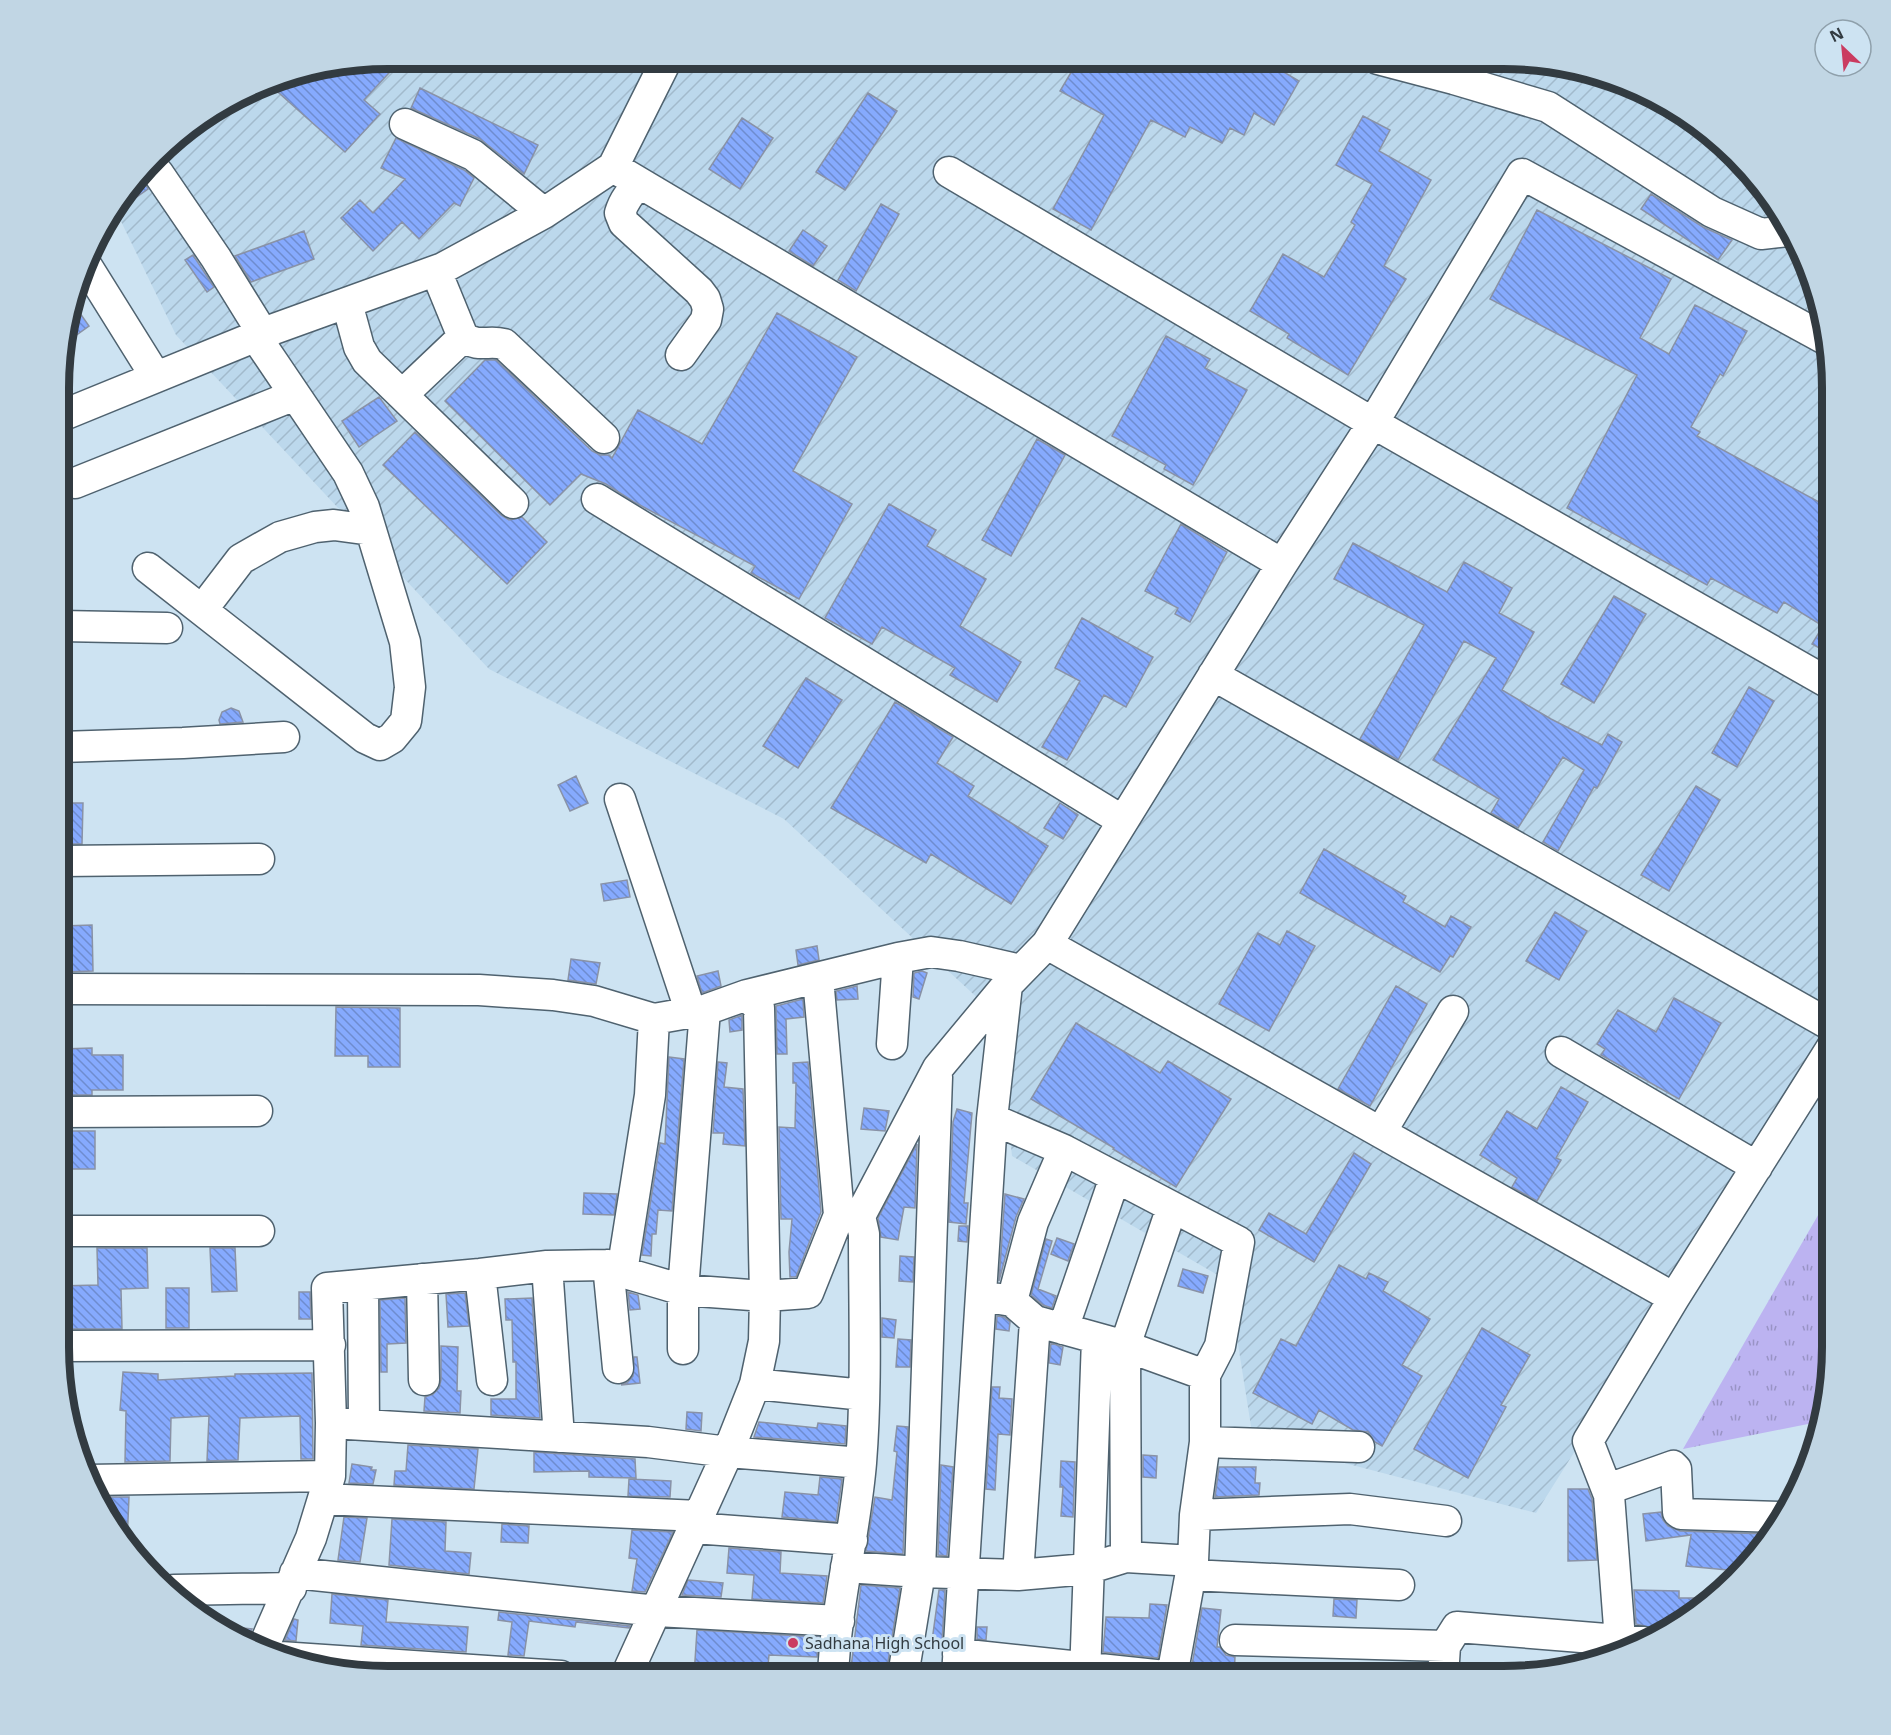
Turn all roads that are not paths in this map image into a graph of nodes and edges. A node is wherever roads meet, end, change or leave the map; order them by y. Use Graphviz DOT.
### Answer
graph roads {
  1 [pos="662,69"];
  2 [pos="1416,69"];
  3 [pos="405,124"];
  4 [pos="613,167"];
  5 [pos="158,172"];
  6 [pos="949,172"];
  7 [pos="640,183"];
  8 [pos="544,213"];
  9 [pos="1781,232"];
  10 [pos="436,271"];
  11 [pos="91,272"];
  12 [pos="347,303"];
  13 [pos="260,335"];
  14 [pos="1817,335"];
  15 [pos="463,337"];
  16 [pos="681,356"];
  17 [pos="156,377"];
  18 [pos="403,393"];
  19 [pos="295,395"];
  20 [pos="69,413"];
  21 [pos="1373,423"];
  22 [pos="604,438"];
  23 [pos="75,483"];
  24 [pos="597,499"];
  25 [pos="513,503"];
  26 [pos="371,530"];
  27 [pos="1282,564"];
  28 [pos="148,568"];
  29 [pos="202,610"];
  30 [pos="69,626"];
  31 [pos="167,628"];
  32 [pos="1213,675"];
  33 [pos="1822,679"];
  34 [pos="284,737"];
  35 [pos="69,747"];
  36 [pos="620,798"];
  37 [pos="1124,821"];
  38 [pos="259,859"];
  39 [pos="69,861"];
  40 [pos="1047,944"];
  41 [pos="898,958"];
  42 [pos="1014,977"];
  43 [pos="818,978"];
  44 [pos="69,989"];
  45 [pos="747,995"];
  46 [pos="1453,1011"];
  47 [pos="698,1012"];
  48 [pos="654,1019"];
  49 [pos="1822,1020"];
  50 [pos="892,1044"];
  51 [pos="1561,1052"];
  52 [pos="1822,1063"];
  53 [pos="938,1068"];
  54 [pos="257,1111"];
  55 [pos="69,1112"];
  56 [pos="992,1119"];
  57 [pos="1381,1132"];
  58 [pos="1064,1150"];
  59 [pos="1757,1167"];
  60 [pos="1115,1177"];
  61 [pos="1172,1207"];
  62 [pos="849,1216"];
  63 [pos="69,1231"];
  64 [pos="259,1231"];
  65 [pos="547,1266"];
  66 [pos="615,1268"];
  67 [pos="480,1274"];
  68 [pos="422,1279"];
  69 [pos="363,1285"];
  70 [pos="683,1290"];
  71 [pos="765,1296"];
  72 [pos="981,1296"];
  73 [pos="1674,1298"];
  74 [pos="1012,1301"];
  75 [pos="1035,1321"];
  76 [pos="1063,1329"];
  77 [pos="1111,1343"];
  78 [pos="330,1345"];
  79 [pos="69,1346"];
  80 [pos="683,1348"];
  81 [pos="618,1368"];
  82 [pos="1205,1375"];
  83 [pos="424,1380"];
  84 [pos="492,1380"];
  85 [pos="756,1384"];
  86 [pos="864,1395"];
  87 [pos="331,1423"];
  88 [pos="364,1425"];
  89 [pos="559,1437"];
  90 [pos="1205,1442"];
  91 [pos="1359,1447"];
  92 [pos="728,1452"];
  93 [pos="861,1463"];
  94 [pos="98,1480"];
  95 [pos="327,1488"];
  96 [pos="1608,1489"];
  97 [pos="1195,1515"];
  98 [pos="1772,1517"];
  99 [pos="1446,1521"];
  100 [pos="697,1522"];
  101 [pos="849,1554"];
  102 [pos="1126,1557"];
  103 [pos="1192,1568"];
  104 [pos="1088,1569"];
  105 [pos="920,1572"];
  106 [pos="963,1574"];
  107 [pos="1018,1575"];
  108 [pos="293,1580"];
  109 [pos="1399,1585"];
  110 [pos="181,1589"];
  111 [pos="657,1611"];
  112 [pos="839,1621"];
  113 [pos="1234,1640"];
  114 [pos="1627,1641"];
  115 [pos="266,1642"];
  116 [pos="1619,1644"];
  117 [pos="1445,1646"];
  118 [pos="327,1660"];
  119 [pos="958,1665"];
  120 [pos="413,1666"];
  121 [pos="631,1666"];
  122 [pos="834,1666"];
  123 [pos="905,1666"];
  124 [pos="978,1666"];
  125 [pos="1085,1666"];
  126 [pos="1174,1666"];
  127 [pos="1444,1666"];
  1 -- 4 [label="street"];
  2 -- 9 [label="street"];
  3 -- 8 [label="street"];
  4 -- 7 [label="street"];
  4 -- 8 [label="street"];
  5 -- 13 [label="street"];
  6 -- 21 [label="street"];
  7 -- 16 [label="street"];
  7 -- 27 [label="street"];
  8 -- 10 [label="street"];
  10 -- 12 [label="street"];
  10 -- 15 [label="street"];
  11 -- 17 [label="street"];
  12 -- 13 [label="street"];
  12 -- 18 [label="street"];
  13 -- 17 [label="street"];
  13 -- 19 [label="street"];
  14 -- 21 [label="street"];
  15 -- 18 [label="street"];
  15 -- 22 [label="street"];
  17 -- 20 [label="street"];
  18 -- 25 [label="street"];
  19 -- 23 [label="street"];
  19 -- 26 [label="street"];
  21 -- 27 [label="street"];
  21 -- 33 [label="street"];
  24 -- 37 [label="street"];
  26 -- 29 [label="street"];
  26 -- 29 [label="street"];
  27 -- 32 [label="street"];
  28 -- 29 [label="street"];
  30 -- 31 [label="street"];
  32 -- 37 [label="street"];
  32 -- 49 [label="street"];
  34 -- 35 [label="street"];
  36 -- 47 [label="street"];
  37 -- 40 [label="street"];
  38 -- 39 [label="street"];
  40 -- 42 [label="street"];
  40 -- 57 [label="street"];
  41 -- 42 [label="street"];
  41 -- 43 [label="street"];
  41 -- 50 [label="street"];
  42 -- 53 [label="street"];
  42 -- 56 [label="street"];
  43 -- 45 [label="street"];
  43 -- 62 [label="street"];
  44 -- 48 [label="street"];
  45 -- 47 [label="street"];
  45 -- 71 [label="street"];
  46 -- 57 [label="street"];
  47 -- 48 [label="street"];
  47 -- 70 [label="street"];
  48 -- 66 [label="street"];
  51 -- 59 [label="street"];
  52 -- 59 [label="street"];
  53 -- 62 [label="street"];
  53 -- 105 [label="street"];
  54 -- 55 [label="street"];
  56 -- 58 [label="street"];
  56 -- 72 [label="street"];
  57 -- 73 [label="street"];
  58 -- 60 [label="street"];
  58 -- 74 [label="street"];
  59 -- 73 [label="street"];
  60 -- 61 [label="street"];
  60 -- 76 [label="street"];
  61 -- 77 [label="street"];
  61 -- 82 [label="street"];
  62 -- 71 [label="street"];
  62 -- 86 [label="street"];
  63 -- 64 [label="street"];
  65 -- 66 [label="street"];
  65 -- 67 [label="street"];
  65 -- 89 [label="street"];
  66 -- 70 [label="street"];
  66 -- 81 [label="street"];
  67 -- 68 [label="street"];
  67 -- 84 [label="street"];
  68 -- 69 [label="street"];
  68 -- 83 [label="street"];
  69 -- 78 [label="street"];
  69 -- 88 [label="street"];
  70 -- 71 [label="street"];
  70 -- 80 [label="street"];
  71 -- 85 [label="street"];
  72 -- 74 [label="street"];
  72 -- 106 [label="street"];
  73 -- 96 [label="street"];
  74 -- 75 [label="street"];
  75 -- 76 [label="street"];
  75 -- 107 [label="street"];
  76 -- 77 [label="street"];
  77 -- 82 [label="street"];
  77 -- 102 [label="street"];
  77 -- 104 [label="street"];
  78 -- 79 [label="street"];
  78 -- 87 [label="street"];
  82 -- 90 [label="street"];
  85 -- 86 [label="street"];
  85 -- 92 [label="street"];
  86 -- 93 [label="street"];
  87 -- 88 [label="street"];
  87 -- 95 [label="street"];
  88 -- 89 [label="street"];
  89 -- 92 [label="street"];
  90 -- 91 [label="street"];
  90 -- 97 [label="street"];
  92 -- 93 [label="street"];
  92 -- 100 [label="street"];
  93 -- 101 [label="street"];
  94 -- 95 [label="street"];
  95 -- 100 [label="street"];
  95 -- 108 [label="street"];
  96 -- 98 [label="street"];
  96 -- 114 [label="street"];
  97 -- 99 [label="street"];
  97 -- 103 [label="street"];
  100 -- 101 [label="street"];
  100 -- 111 [label="street"];
  101 -- 105 [label="street"];
  101 -- 112 [label="street"];
  102 -- 103 [label="street"];
  102 -- 104 [label="street"];
  103 -- 109 [label="street"];
  103 -- 126 [label="street"];
  104 -- 107 [label="street"];
  104 -- 125 [label="street"];
  105 -- 106 [label="street"];
  105 -- 123 [label="street"];
  106 -- 107 [label="street"];
  106 -- 119 [label="street"];
  108 -- 110 [label="street"];
  108 -- 111 [label="street"];
  108 -- 115 [label="street"];
  111 -- 112 [label="street"];
  111 -- 121 [label="street"];
  112 -- 122 [label="street"];
  113 -- 117 [label="street"];
  116 -- 117 [label="street"];
  117 -- 127 [label="street"];
  118 -- 120 [label="street"];
  119 -- 124 [label="street"];
}
